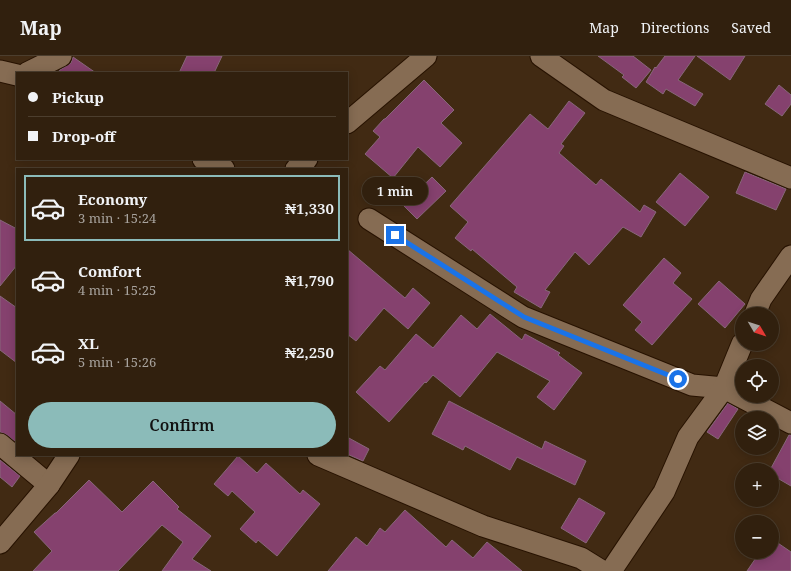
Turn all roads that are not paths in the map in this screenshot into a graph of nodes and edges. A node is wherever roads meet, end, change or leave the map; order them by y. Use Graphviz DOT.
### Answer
graph roads {
  1 [pos="61,56"];
  2 [pos="426,56"];
  3 [pos="541,56"];
  4 [pos="0,71"];
  5 [pos="29,72"];
  6 [pos="16,75"];
  7 [pos="348,122"];
  8 [pos="205,160"];
  9 [pos="306,160"];
  10 [pos="222,168"];
  11 [pos="297,168"];
  12 [pos="791,178"];
  13 [pos="370,219"];
  14 [pos="791,256"];
  15 [pos="758,307"];
  16 [pos="739,351"];
  17 [pos="724,388"];
  18 [pos="791,423"];
  19 [pos="0,444"];
  20 [pos="68,456"];
  21 [pos="320,456"];
  22 [pos="49,485"];
  23 [pos="0,543"];
  24 [pos="602,571"];
  25 [pos="611,571"];
  1 -- 5 [label="street"];
  2 -- 7 [label="street"];
  3 -- 12 [label="street"];
  4 -- 6 [label="street"];
  8 -- 10 [label="street"];
  9 -- 11 [label="street"];
  13 -- 17 [label="street"];
  14 -- 15 [label="street"];
  16 -- 17 [label="street"];
  17 -- 18 [label="street"];
  17 -- 25 [label="street"];
  19 -- 22 [label="street"];
  20 -- 22 [label="street"];
  21 -- 24 [label="street"];
  22 -- 23 [label="street"];
}
